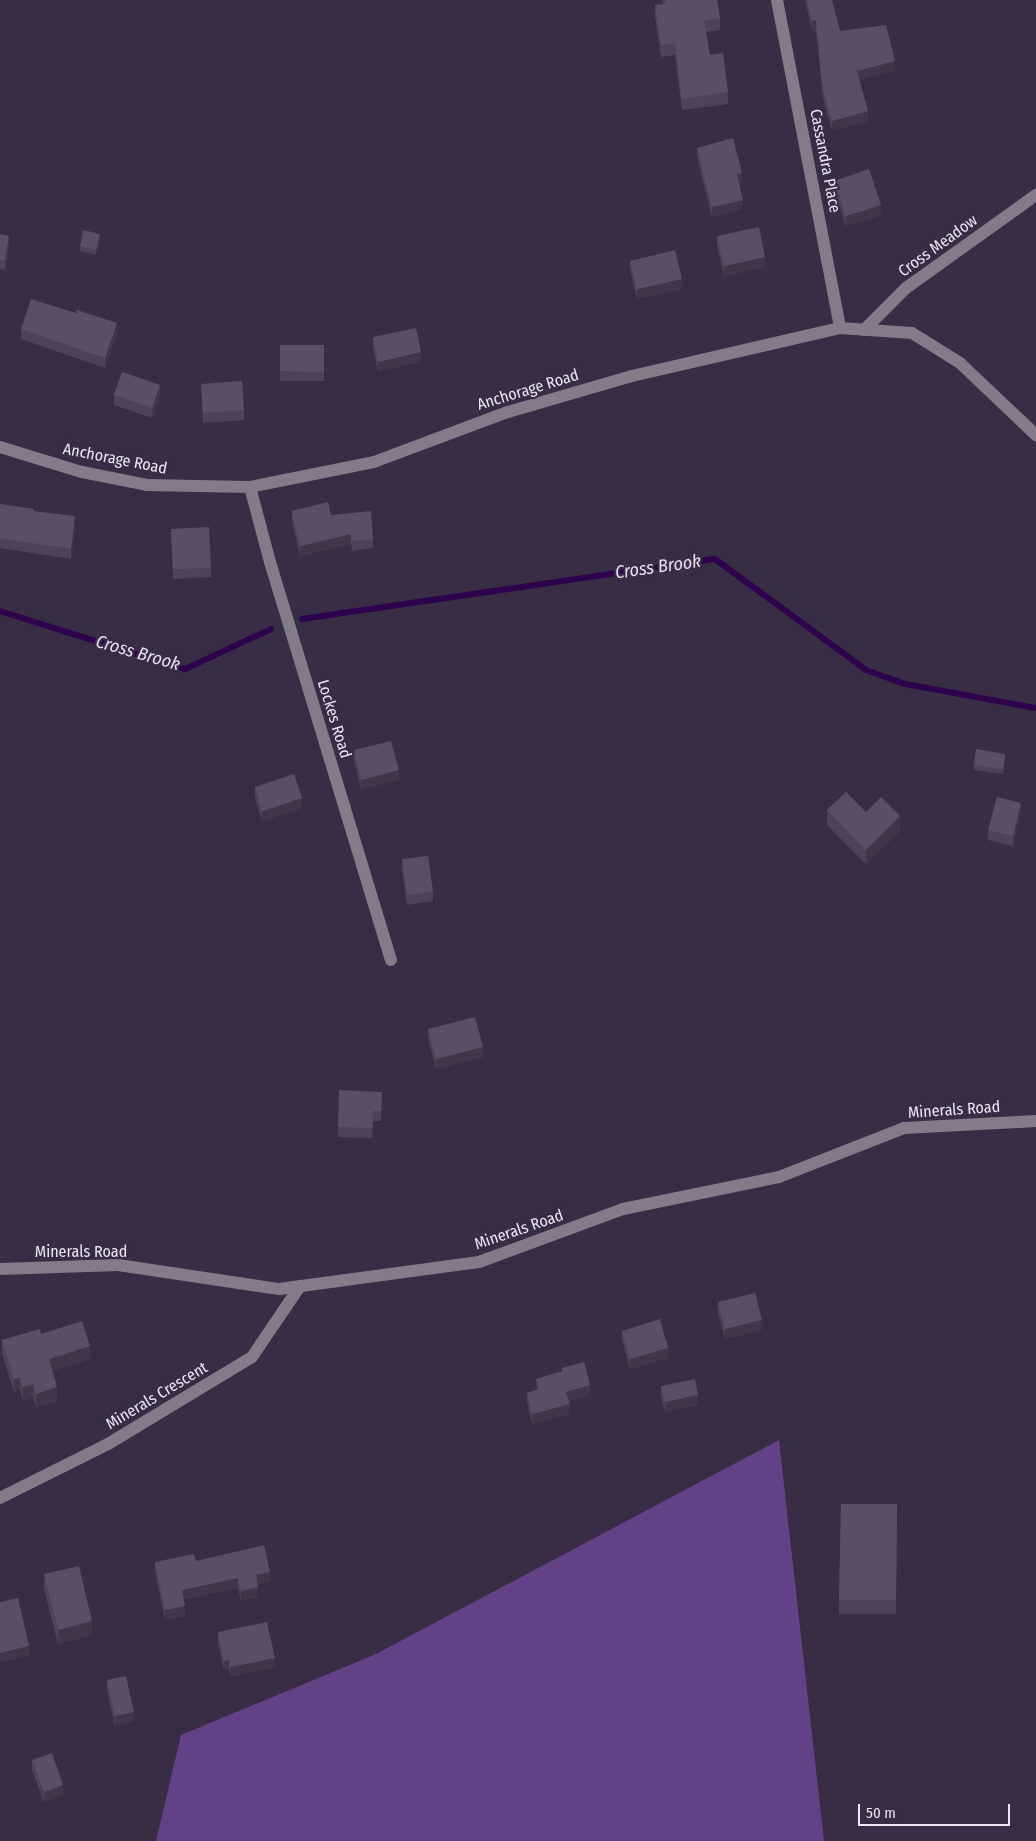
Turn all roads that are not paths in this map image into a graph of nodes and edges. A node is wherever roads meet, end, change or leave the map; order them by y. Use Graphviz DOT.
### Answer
graph roads {
  1 [pos="777,0"];
  2 [pos="1036,195"];
  3 [pos="840,328"];
  4 [pos="864,330"];
  5 [pos="1036,435"];
  6 [pos="0,447"];
  7 [pos="250,487"];
  8 [pos="391,960"];
  9 [pos="1036,1121"];
  10 [pos="0,1269"];
  11 [pos="300,1286"];
  12 [pos="0,1498"];
  1 -- 3 [label="street, Cassandra Place"];
  2 -- 4 [label="street, Cross Meadow"];
  3 -- 4 [label="street, Anchorage Road"];
  3 -- 7 [label="street, Anchorage Road"];
  4 -- 5 [label="street, Anchorage Road"];
  6 -- 7 [label="street, Anchorage Road"];
  7 -- 8 [label="street, Lockes Road"];
  9 -- 11 [label="street, Minerals Road"];
  10 -- 11 [label="street, Minerals Road"];
  11 -- 12 [label="street, Minerals Crescent"];
}
